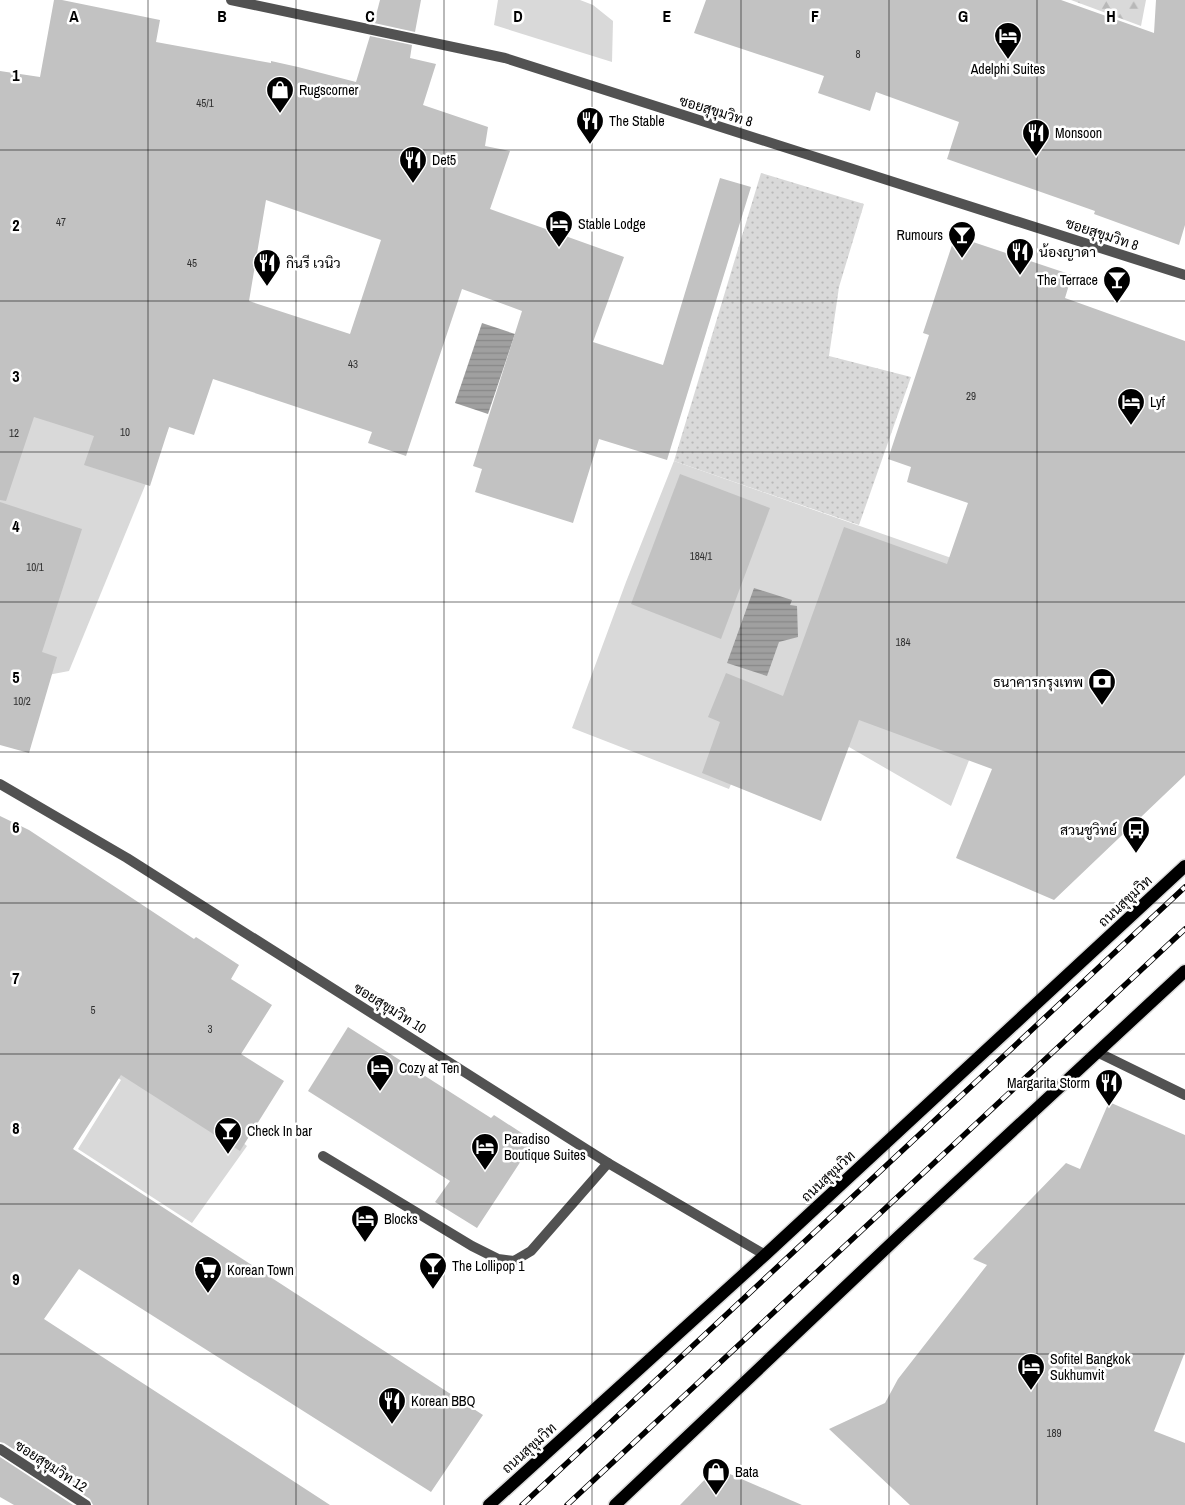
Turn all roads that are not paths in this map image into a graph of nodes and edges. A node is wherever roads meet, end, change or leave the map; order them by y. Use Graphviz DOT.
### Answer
graph roads {
  1 [pos="231,0"];
  2 [pos="1185,274"];
  3 [pos="0,784"];
  4 [pos="1185,866"];
  5 [pos="1185,971"];
  6 [pos="1098,1053"];
  7 [pos="1185,1095"];
  8 [pos="323,1156"];
  9 [pos="608,1163"];
  10 [pos="764,1255"];
  11 [pos="0,1449"];
  12 [pos="86,1505"];
  13 [pos="489,1505"];
  14 [pos="615,1505"];
  1 -- 2 [label="street, ซอยสุขุมวิท 8"];
  3 -- 9 [label="street, ซอยสุขุมวิท 10"];
  4 -- 10 [label="main road, ถนนสุขุมวิท"];
  5 -- 6 [label="main road"];
  6 -- 7 [label="street"];
  6 -- 14 [label="main road"];
  8 -- 9 [label="street"];
  9 -- 10 [label="street, ซอยสุขุมวิท 10"];
  10 -- 13 [label="main road, ถนนสุขุมวิท"];
  11 -- 12 [label="street, ซอยสุขุมวิท 12"];
}
